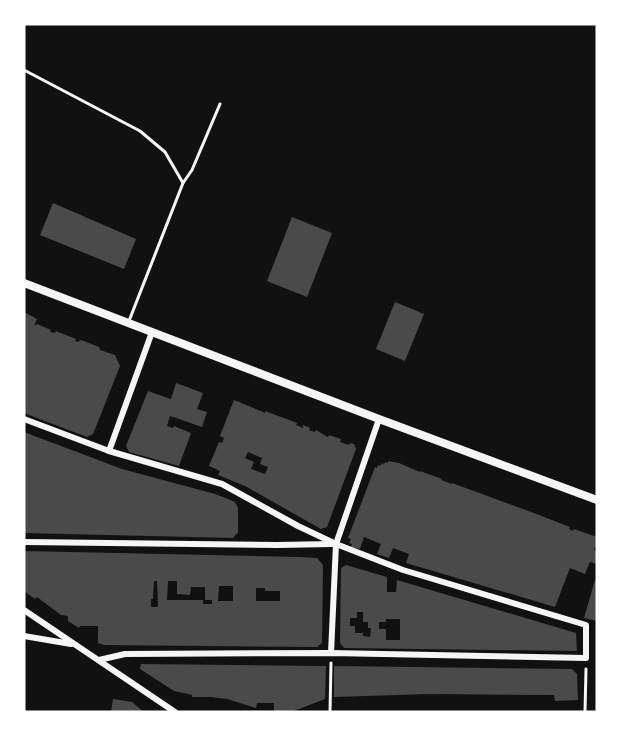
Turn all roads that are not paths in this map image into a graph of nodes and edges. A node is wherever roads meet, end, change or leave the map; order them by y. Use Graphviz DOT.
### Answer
graph roads {
  1 [pos="24,70"];
  2 [pos="220,104"];
  3 [pos="183,183"];
  4 [pos="24,283"];
  5 [pos="128,322"];
  6 [pos="152,332"];
  7 [pos="24,419"];
  8 [pos="379,419"];
  9 [pos="109,451"];
  10 [pos="597,500"];
  11 [pos="24,542"];
  12 [pos="336,544"];
  13 [pos="24,610"];
  14 [pos="24,636"];
  15 [pos="75,644"];
  16 [pos="331,657"];
  17 [pos="99,660"];
  18 [pos="175,712"];
  1 -- 3 [label="lane"];
  2 -- 3 [label="lane"];
  3 -- 5 [label="lane"];
  4 -- 5 [label="street"];
  5 -- 6 [label="street"];
  6 -- 8 [label="street"];
  6 -- 9 [label="street"];
  7 -- 9 [label="street"];
  8 -- 10 [label="street"];
  8 -- 12 [label="street"];
  9 -- 12 [label="street"];
  11 -- 12 [label="street"];
  12 -- 16 [label="street"];
  12 -- 16 [label="street"];
  13 -- 15 [label="street"];
  14 -- 15 [label="street"];
  15 -- 17 [label="street"];
  16 -- 17 [label="street"];
  17 -- 18 [label="street"];
}
